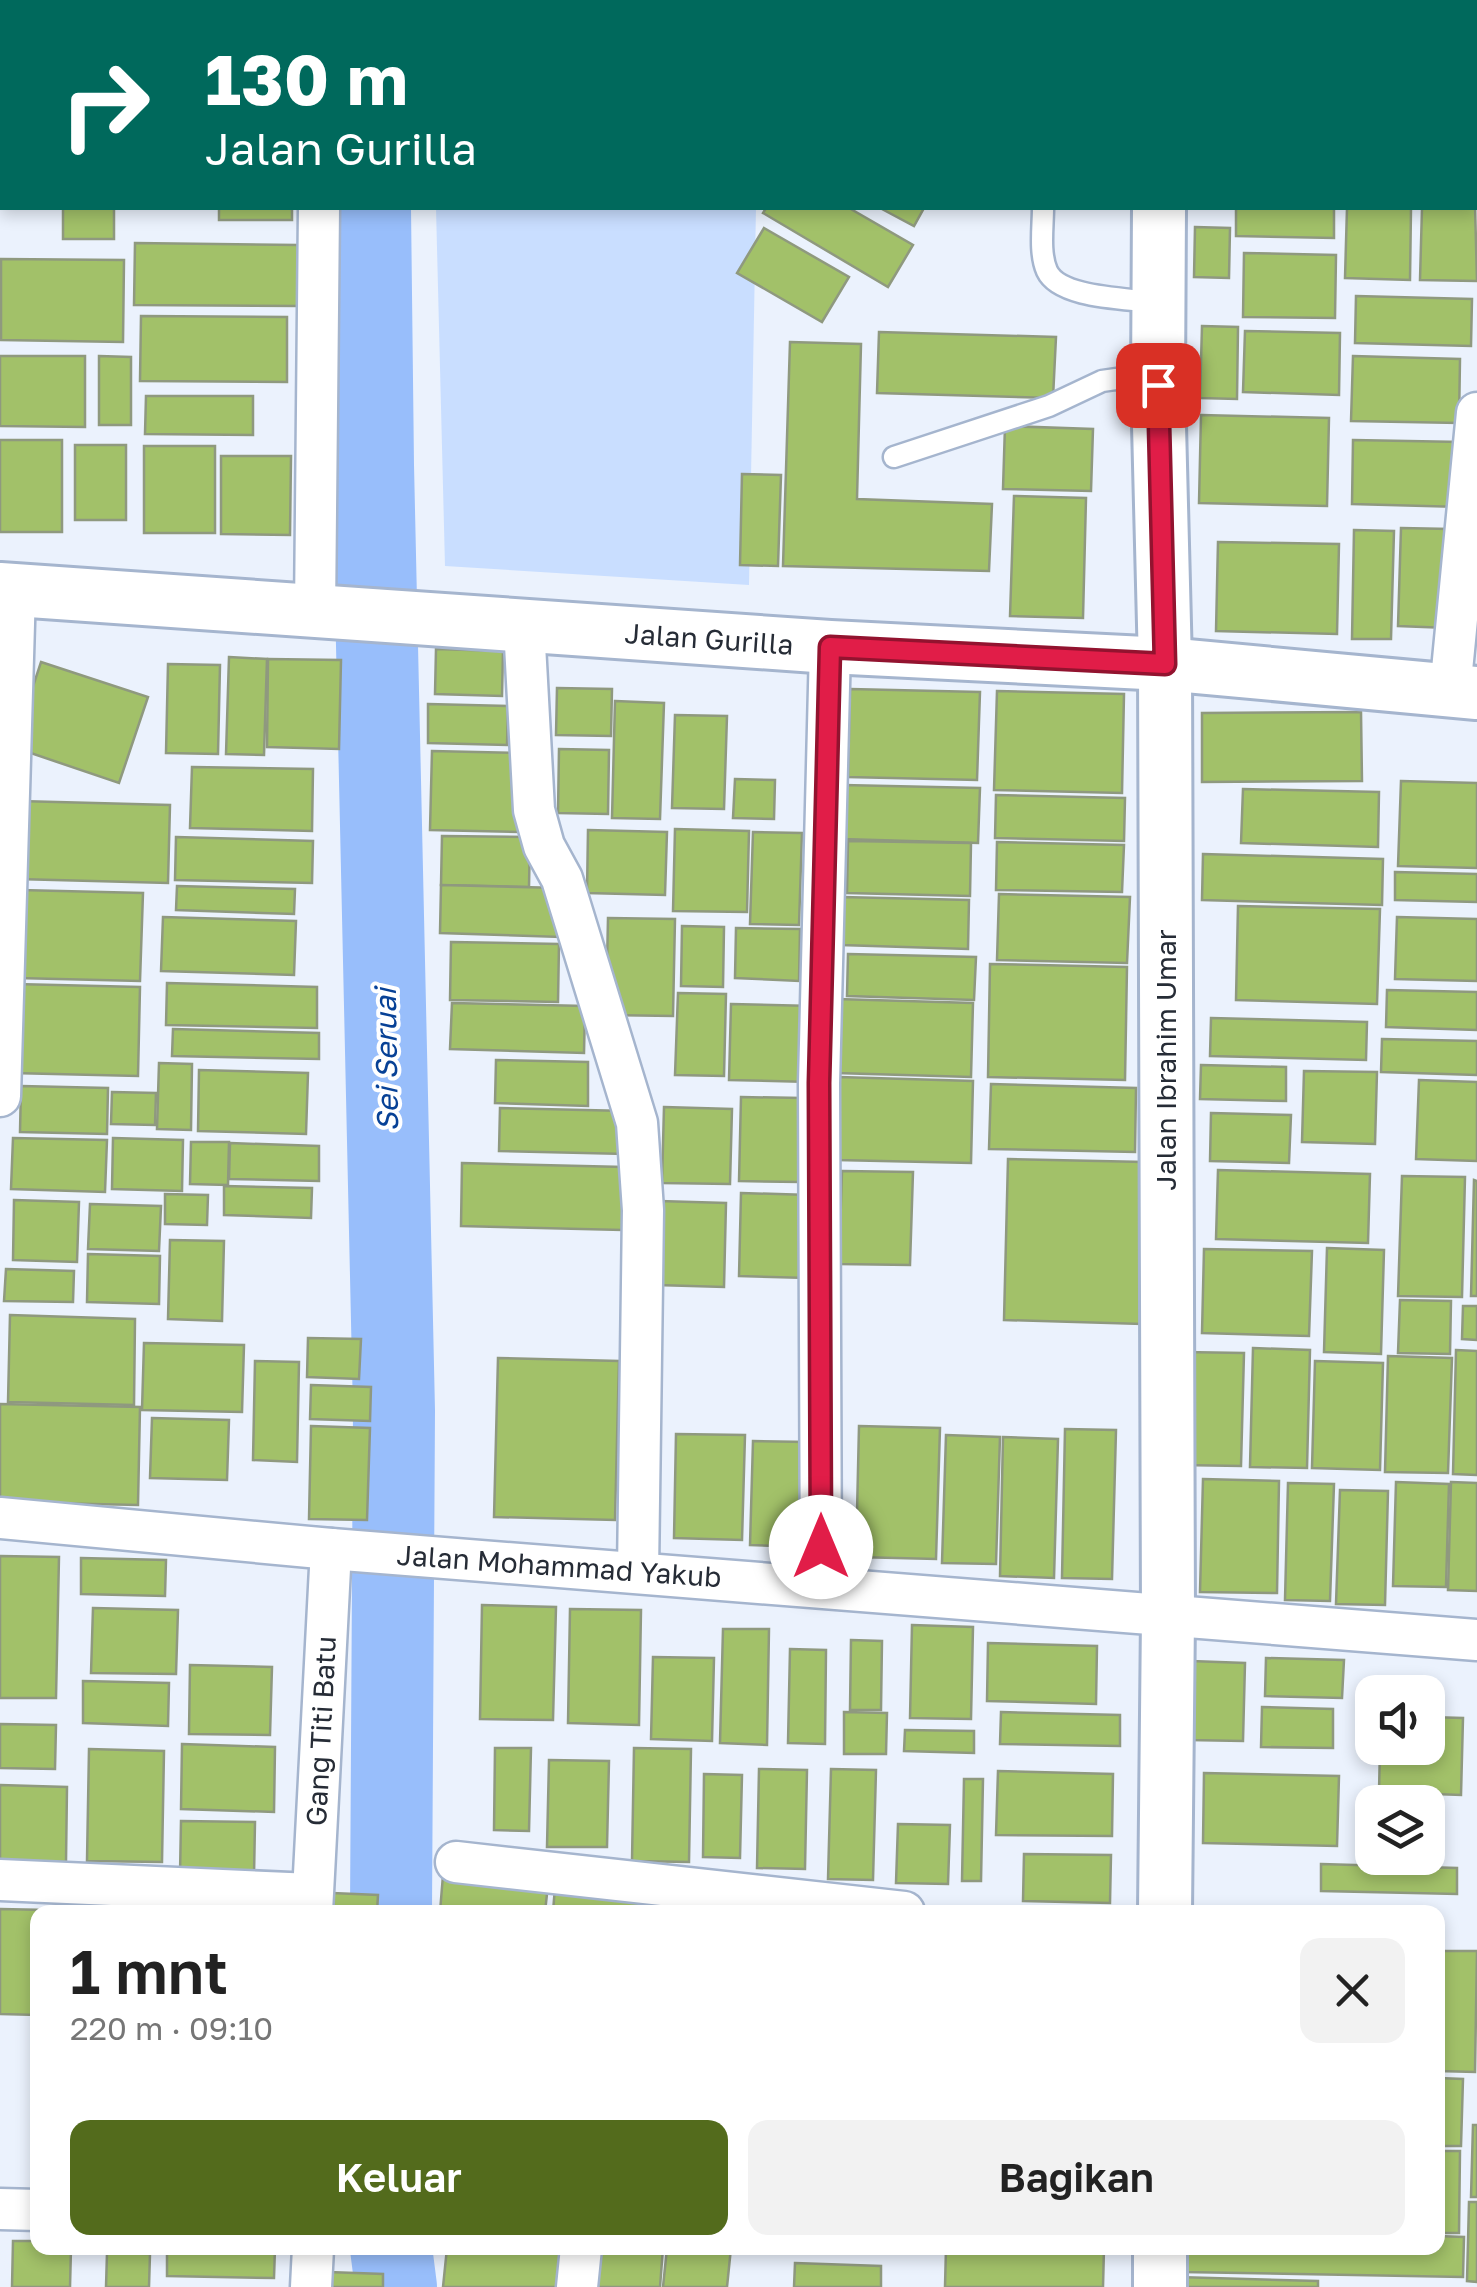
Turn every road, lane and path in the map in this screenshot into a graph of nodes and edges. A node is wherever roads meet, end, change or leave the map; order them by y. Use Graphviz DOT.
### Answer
graph roads {
  1 [pos="320,210"];
  2 [pos="1043,210"];
  3 [pos="1159,210"];
  4 [pos="1160,303"];
  5 [pos="1158,385"];
  6 [pos="1477,414"];
  7 [pos="894,457"];
  8 [pos="7,590"];
  9 [pos="330,613"];
  10 [pos="524,626"];
  11 [pos="830,647"];
  12 [pos="1165,664"];
  13 [pos="1464,692"];
  14 [pos="0,1096"];
  15 [pos="0,1518"];
  16 [pos="348,1550"];
  17 [pos="638,1572"];
  18 [pos="821,1586"];
  19 [pos="1168,1616"];
  20 [pos="1477,1640"];
  21 [pos="456,1862"];
  22 [pos="0,1880"];
  23 [pos="656,1898"];
  24 [pos="312,1903"];
  25 [pos="780,1905"];
  26 [pos="1165,1905"];
  27 [pos="0,2209"];
  28 [pos="30,2210"];
  29 [pos="313,2255"];
  30 [pos="579,2255"];
  31 [pos="1160,2255"];
  32 [pos="311,2287"];
  33 [pos="577,2287"];
  34 [pos="1160,2287"];
  1 -- 9 [label="street"];
  2 -- 4 [label="lane"];
  3 -- 4 [label="street, Jalan Ibrahim Umar"];
  4 -- 5 [label="street, Jalan Ibrahim Umar"];
  5 -- 7 [label="lane"];
  5 -- 12 [label="street, Jalan Ibrahim Umar"];
  6 -- 13 [label="street"];
  8 -- 9 [label="street, Jalan Gurilla"];
  8 -- 14 [label="street"];
  9 -- 10 [label="street, Jalan Gurilla"];
  10 -- 11 [label="street, Jalan Gurilla"];
  10 -- 17 [label="street"];
  11 -- 12 [label="street, Jalan Gurilla"];
  11 -- 18 [label="street"];
  12 -- 13 [label="street, Jalan Gurilla"];
  12 -- 19 [label="street, Jalan Ibrahim Umar"];
  15 -- 16 [label="street, Jalan Mohammad Yakub"];
  16 -- 17 [label="street, Jalan Mohammad Yakub"];
  16 -- 24 [label="street, Gang Titi Batu"];
  17 -- 18 [label="street, Jalan Mohammad Yakub"];
  18 -- 19 [label="street, Jalan Mohammad Yakub"];
  19 -- 20 [label="street, Jalan Mohammad Yakub"];
  19 -- 26 [label="street, Jalan Ibrahim Umar"];
  21 -- 23 [label="street"];
  22 -- 24 [label="street"];
  23 -- 25 [label="street"];
  27 -- 28 [label="street"];
  29 -- 32 [label="street"];
  30 -- 33 [label="street"];
  31 -- 34 [label="street"];
}
